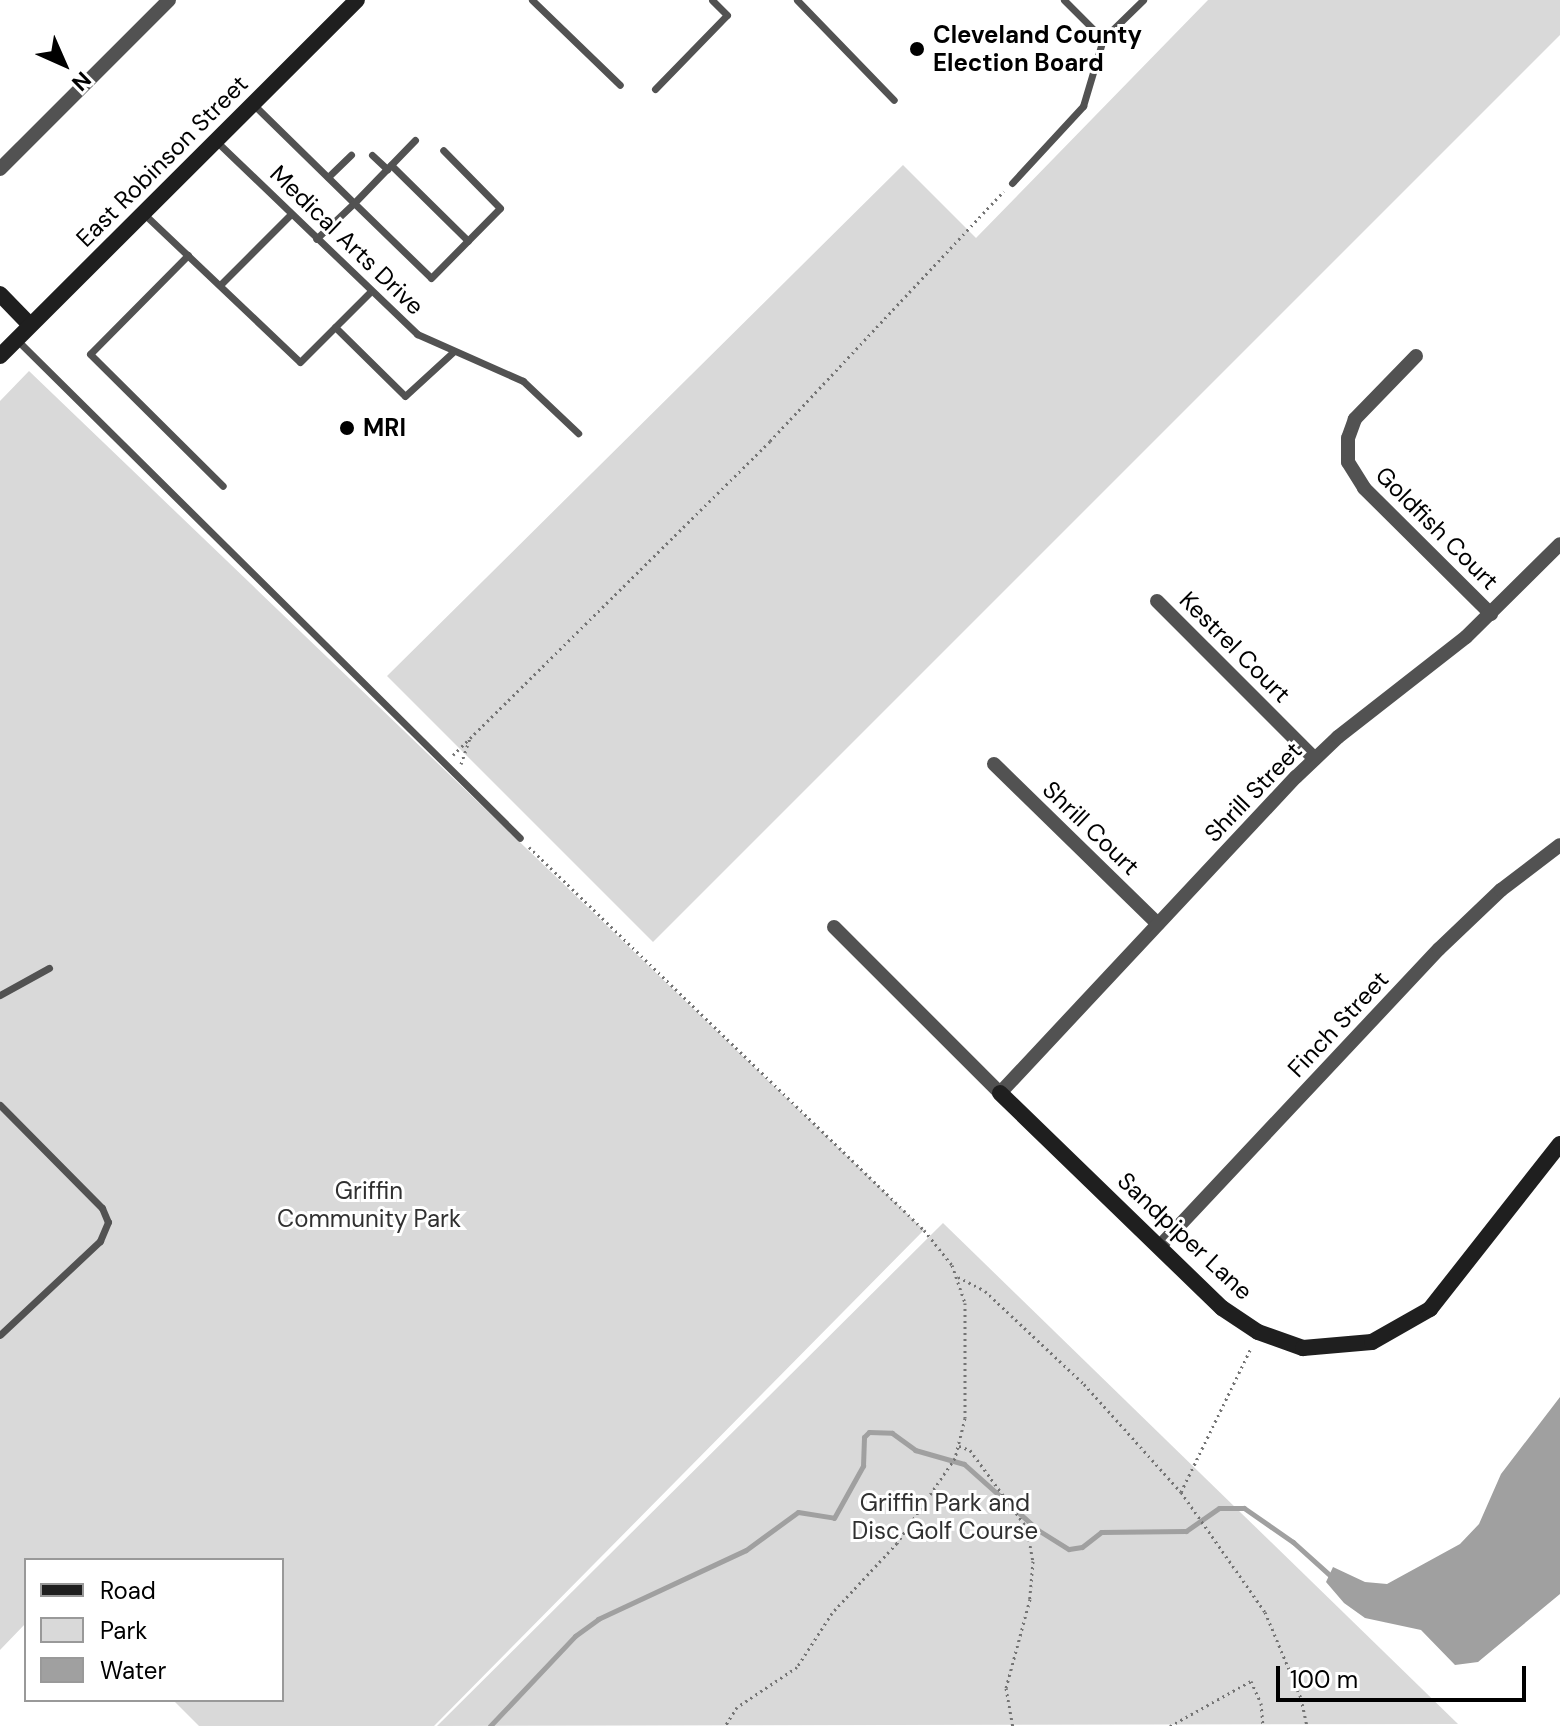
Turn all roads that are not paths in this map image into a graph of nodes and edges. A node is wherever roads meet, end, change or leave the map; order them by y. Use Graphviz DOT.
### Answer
graph roads {
  1 [pos="169,0"];
  2 [pos="357,0"];
  3 [pos="532,0"];
  4 [pos="712,0"];
  5 [pos="797,0"];
  6 [pos="1064,0"];
  7 [pos="1143,0"];
  8 [pos="1103,39"];
  9 [pos="620,85"];
  10 [pos="655,89"];
  11 [pos="894,100"];
  12 [pos="253,104"];
  13 [pos="415,140"];
  14 [pos="216,141"];
  15 [pos="443,150"];
  16 [pos="351,155"];
  17 [pos="372,155"];
  18 [pos="389,167"];
  19 [pos="0,169"];
  20 [pos="328,177"];
  21 [pos="1012,183"];
  22 [pos="354,203"];
  23 [pos="143,213"];
  24 [pos="291,214"];
  25 [pos="316,239"];
  26 [pos="468,241"];
  27 [pos="188,255"];
  28 [pos="220,285"];
  29 [pos="369,293"];
  30 [pos="0,294"];
  31 [pos="30,325"];
  32 [pos="335,327"];
  33 [pos="17,339"];
  34 [pos="452,353"];
  35 [pos="0,356"];
  36 [pos="1416,356"];
  37 [pos="578,433"];
  38 [pos="223,486"];
  39 [pos="1560,544"];
  40 [pos="1157,601"];
  41 [pos="1491,614"];
  42 [pos="1315,759"];
  43 [pos="994,764"];
  44 [pos="520,838"];
  45 [pos="1560,845"];
  46 [pos="1158,924"];
  47 [pos="834,927"];
  48 [pos="49,968"];
  49 [pos="0,995"];
  50 [pos="1000,1093"];
  51 [pos="0,1105"];
  52 [pos="1558,1149"];
  53 [pos="1160,1246"];
  54 [pos="0,1335"];
  1 -- 19 [label="street"];
  2 -- 12 [label="street, East Robinson Street"];
  3 -- 9 [label="lane"];
  4 -- 10 [label="lane"];
  5 -- 11 [label="lane"];
  6 -- 8 [label="lane"];
  7 -- 8 [label="lane"];
  8 -- 21 [label="lane"];
  12 -- 14 [label="street, East Robinson Street"];
  12 -- 20 [label="lane"];
  13 -- 18 [label="lane"];
  14 -- 23 [label="street, East Robinson Street"];
  14 -- 24 [label="lane, Medical Arts Drive"];
  15 -- 26 [label="lane"];
  16 -- 20 [label="lane"];
  17 -- 18 [label="lane"];
  18 -- 22 [label="lane"];
  18 -- 26 [label="lane"];
  20 -- 22 [label="lane"];
  22 -- 25 [label="lane"];
  22 -- 26 [label="lane"];
  23 -- 27 [label="lane"];
  23 -- 31 [label="street, East Robinson Street"];
  24 -- 25 [label="lane, Medical Arts Drive"];
  24 -- 28 [label="lane"];
  25 -- 29 [label="lane, Medical Arts Drive"];
  27 -- 28 [label="lane"];
  27 -- 38 [label="lane"];
  28 -- 32 [label="lane"];
  29 -- 32 [label="lane"];
  29 -- 34 [label="lane, Medical Arts Drive"];
  30 -- 31 [label="street"];
  31 -- 33 [label="street, East Robinson Street"];
  32 -- 34 [label="lane"];
  33 -- 35 [label="street, East Robinson Street"];
  33 -- 44 [label="lane"];
  34 -- 37 [label="lane, Medical Arts Drive"];
  36 -- 41 [label="street, Goldfish Court"];
  39 -- 41 [label="street, Shrill Street"];
  40 -- 42 [label="street, Kestrel Court"];
  41 -- 42 [label="street, Shrill Street"];
  42 -- 46 [label="street, Shrill Street"];
  43 -- 46 [label="street, Shrill Court"];
  45 -- 53 [label="street, Finch Street"];
  46 -- 50 [label="street, Shrill Street"];
  47 -- 50 [label="street, Sandpiper Lane"];
  48 -- 49 [label="lane"];
  50 -- 53 [label="street, Sandpiper Lane"];
  51 -- 54 [label="lane"];
  52 -- 53 [label="street, Sandpiper Lane"];
}
